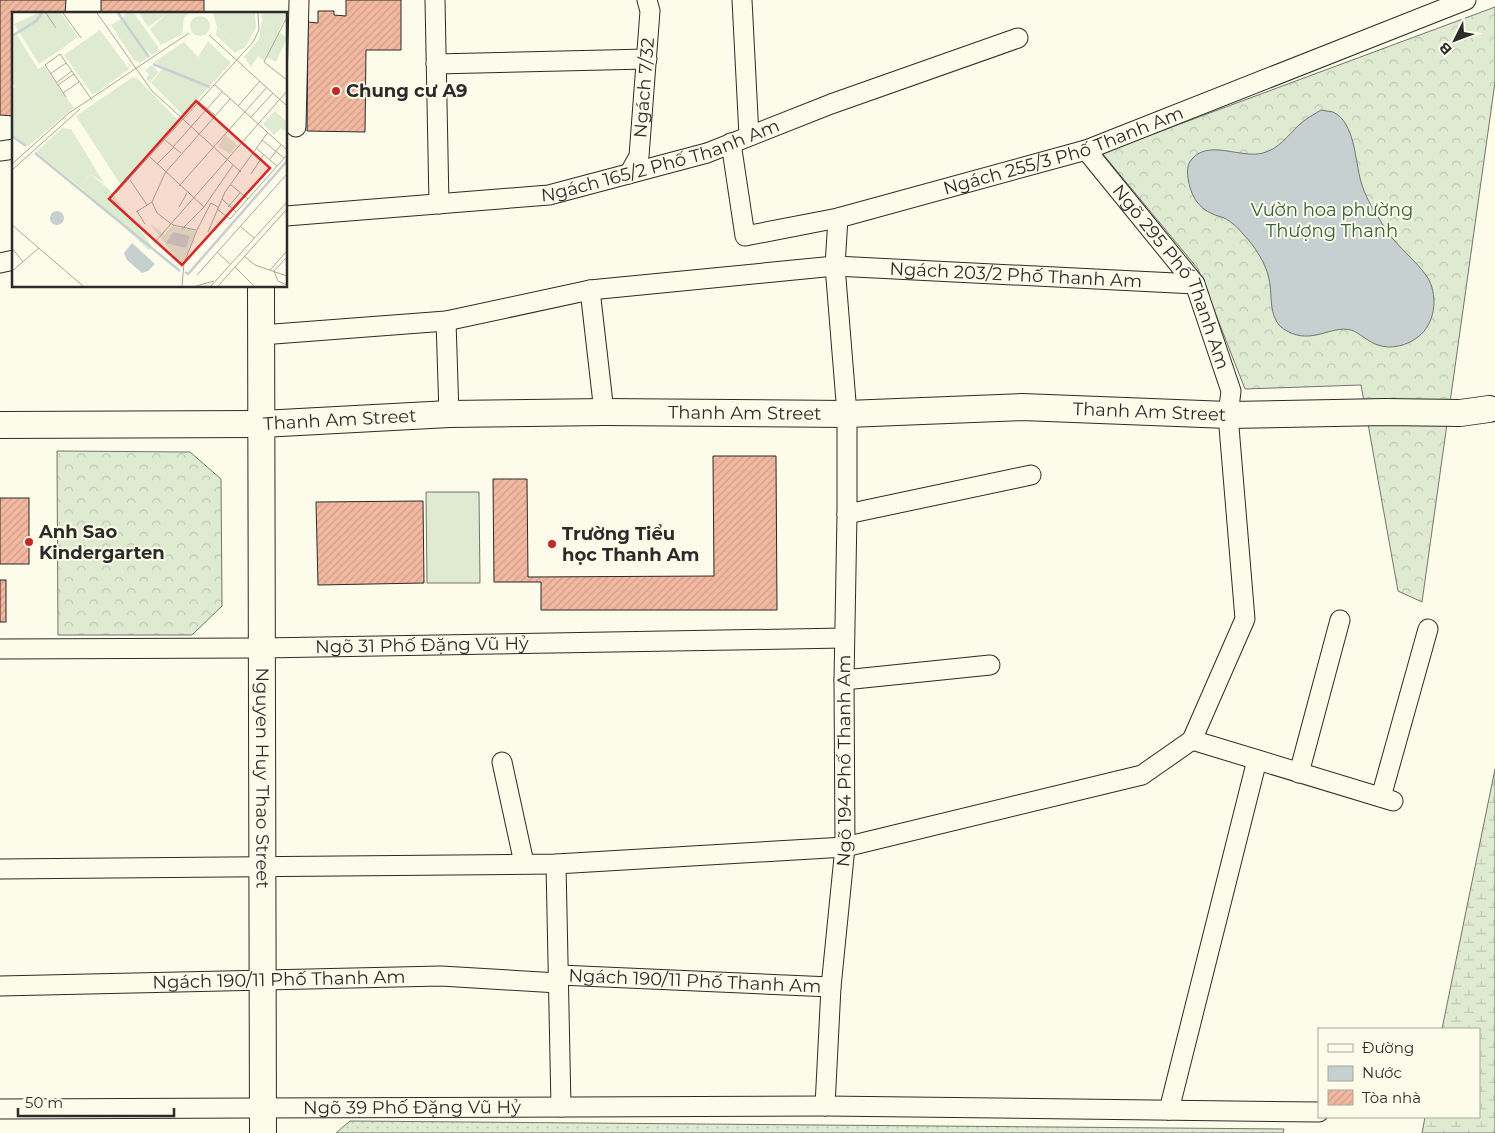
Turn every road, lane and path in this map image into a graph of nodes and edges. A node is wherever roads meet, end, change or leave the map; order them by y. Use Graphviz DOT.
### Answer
graph roads {
  1 [pos="299,0"];
  2 [pos="435,0"];
  3 [pos="647,0"];
  4 [pos="742,0"];
  5 [pos="1462,2"];
  6 [pos="1018,38"];
  7 [pos="647,59"];
  8 [pos="436,64"];
  9 [pos="296,127"];
  10 [pos="749,136"];
  11 [pos="731,143"];
  12 [pos="1086,150"];
  13 [pos="628,174"];
  14 [pos="439,204"];
  15 [pos="288,216"];
  16 [pos="838,218"];
  17 [pos="835,266"];
  18 [pos="1195,284"];
  19 [pos="261,288"];
  20 [pos="590,290"];
  21 [pos="446,321"];
  22 [pos="261,335"];
  23 [pos="1489,409"];
  24 [pos="604,412"];
  25 [pos="449,414"];
  26 [pos="847,414"];
  27 [pos="1228,415"];
  28 [pos="262,424"];
  29 [pos="0,425"];
  30 [pos="1031,475"];
  31 [pos="847,514"];
  32 [pos="1340,620"];
  33 [pos="1428,629"];
  34 [pos="844,638"];
  35 [pos="262,648"];
  36 [pos="0,649"];
  37 [pos="990,666"];
  38 [pos="844,680"];
  39 [pos="1192,740"];
  40 [pos="1257,760"];
  41 [pos="502,762"];
  42 [pos="1299,773"];
  43 [pos="845,847"];
  44 [pos="524,863"];
  45 [pos="556,864"];
  46 [pos="263,866"];
  47 [pos="0,869"];
  48 [pos="263,979"];
  49 [pos="559,979"];
  50 [pos="0,986"];
  51 [pos="832,987"];
  52 [pos="825,1106"];
  53 [pos="561,1107"];
  54 [pos="0,1109"];
  55 [pos="1169,1110"];
  56 [pos="1318,1112"];
  57 [pos="263,1120"];
  1 -- 9 [label="street"];
  2 -- 8 [label="street"];
  3 -- 7 [label="street, Ngách 7/32"];
  4 -- 10 [label="street"];
  5 -- 12 [label="street, Ngách 255/3 Phố Thanh Am"];
  6 -- 10 [label="street, Ngách 165/2 Phố Thanh Am"];
  7 -- 8 [label="street"];
  7 -- 13 [label="street, Ngách 7/32"];
  8 -- 14 [label="street"];
  10 -- 11 [label="street, Ngách 165/2 Phố Thanh Am"];
  11 -- 13 [label="street, Ngách 165/2 Phố Thanh Am"];
  11 -- 16 [label="street, Ngách 255/3 Phố Thanh Am"];
  12 -- 16 [label="street, Ngách 255/3 Phố Thanh Am"];
  12 -- 18 [label="street, Ngõ 295 Phố Thanh Am"];
  13 -- 14 [label="street, Ngách 165/2 Phố Thanh Am"];
  14 -- 15 [label="street, Ngách 165/2 Phố Thanh Am"];
  16 -- 17 [label="street, Ngõ 194 Phố Thanh Am"];
  17 -- 18 [label="street, Ngách 203/2 Phố Thanh Am"];
  17 -- 20 [label="street, Ngách 203/2 Phố Thanh Am"];
  17 -- 26 [label="street, Ngõ 194 Phố Thanh Am"];
  18 -- 27 [label="street, Ngõ 295 Phố Thanh Am"];
  19 -- 22 [label="street, Nguyen Huy Thao Street"];
  20 -- 21 [label="street, Ngách 203/2 Phố Thanh Am"];
  20 -- 24 [label="street"];
  21 -- 22 [label="street, Ngách 203/2 Phố Thanh Am"];
  21 -- 25 [label="street"];
  22 -- 28 [label="street, Nguyen Huy Thao Street"];
  23 -- 27 [label="street, Thanh Am Street"];
  24 -- 25 [label="street, Thanh Am Street"];
  24 -- 26 [label="street, Thanh Am Street"];
  25 -- 28 [label="street, Thanh Am Street"];
  26 -- 27 [label="street, Thanh Am Street"];
  26 -- 31 [label="street, Ngõ 194 Phố Thanh Am"];
  27 -- 39 [label="street, Ngõ 295 Phố Thanh Am"];
  28 -- 29 [label="street, Thanh Am Street"];
  28 -- 35 [label="street, Nguyen Huy Thao Street"];
  30 -- 31 [label="street"];
  31 -- 34 [label="street, Ngõ 194 Phố Thanh Am"];
  32 -- 42 [label="street"];
  33 -- 42 [label="street"];
  34 -- 35 [label="street, Ngõ 31 Phố Đặng Vũ Hỷ"];
  34 -- 38 [label="street, Ngõ 194 Phố Thanh Am"];
  35 -- 36 [label="street, Ngõ 31 Phố Đặng Vũ Hỷ"];
  35 -- 46 [label="street, Nguyen Huy Thao Street"];
  37 -- 38 [label="street"];
  38 -- 43 [label="street, Ngõ 194 Phố Thanh Am"];
  39 -- 40 [label="street"];
  39 -- 43 [label="street"];
  40 -- 42 [label="street"];
  40 -- 55 [label="street"];
  41 -- 44 [label="street"];
  43 -- 45 [label="street"];
  43 -- 51 [label="street, Ngõ 194 Phố Thanh Am"];
  44 -- 45 [label="street"];
  44 -- 46 [label="street"];
  45 -- 49 [label="street"];
  46 -- 47 [label="street"];
  46 -- 48 [label="street, Nguyen Huy Thao Street"];
  48 -- 49 [label="street, Ngách 190/11 Phố Thanh Am"];
  48 -- 50 [label="street, Ngách 190/11 Phố Thanh Am"];
  48 -- 57 [label="street, Nguyen Huy Thao Street"];
  49 -- 51 [label="street, Ngách 190/11 Phố Thanh Am"];
  49 -- 53 [label="street"];
  51 -- 52 [label="street, Ngõ 194 Phố Thanh Am"];
  52 -- 53 [label="street, Ngõ 39 Phố Đặng Vũ Hỷ"];
  52 -- 55 [label="street, Ngõ 39 Phố Đặng Vũ Hỷ"];
  53 -- 57 [label="street, Ngõ 39 Phố Đặng Vũ Hỷ"];
  54 -- 57 [label="street, Ngõ 39 Phố Đặng Vũ Hỷ"];
  55 -- 56 [label="street, Ngõ 39 Phố Đặng Vũ Hỷ"];
}
